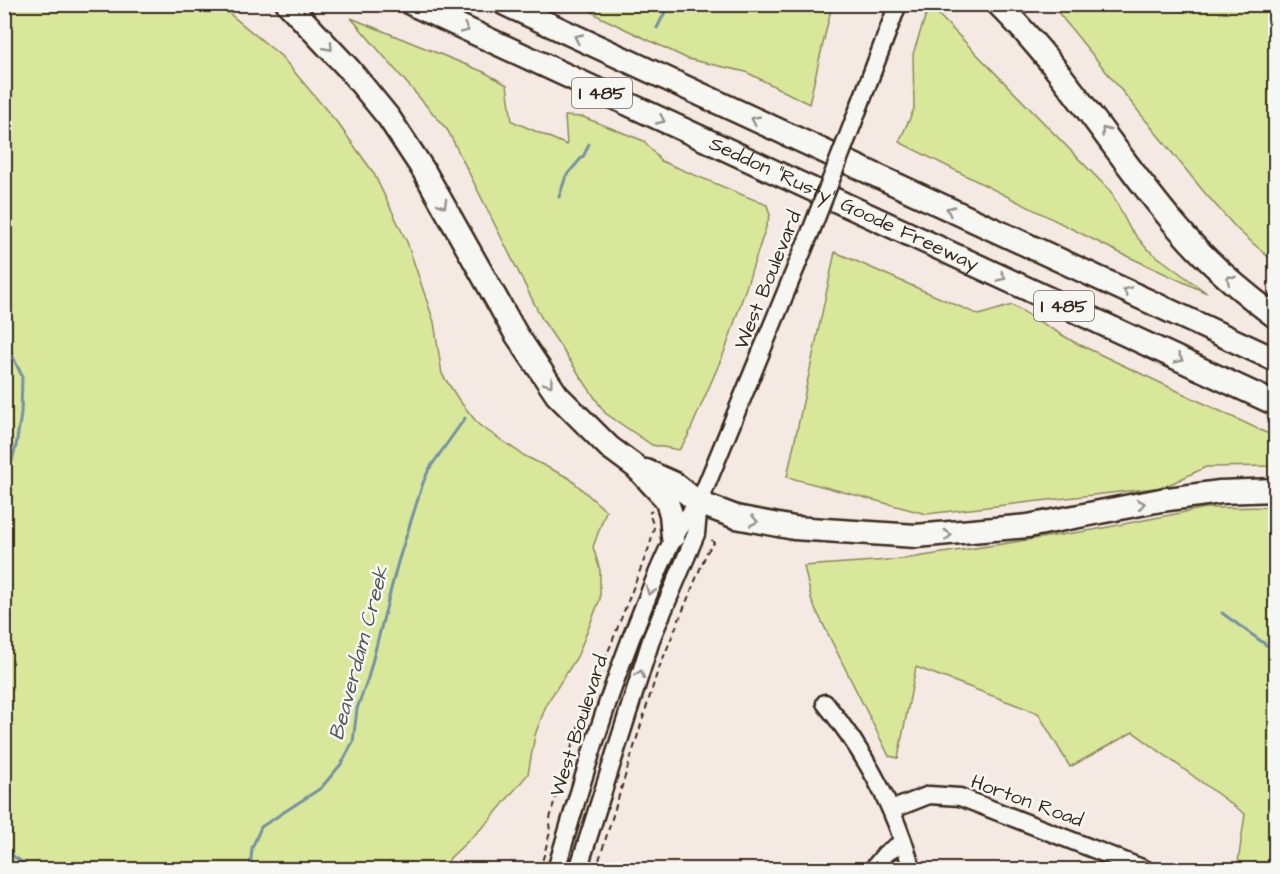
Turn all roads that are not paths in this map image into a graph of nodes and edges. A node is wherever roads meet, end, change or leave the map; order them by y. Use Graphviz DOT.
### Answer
graph roads {
  1 [pos="288,4"];
  2 [pos="412,4"];
  3 [pos="505,4"];
  4 [pos="898,4"];
  5 [pos="998,4"];
  6 [pos="1275,316"];
  7 [pos="1275,360"];
  8 [pos="1275,404"];
  9 [pos="636,467"];
  10 [pos="1275,490"];
  11 [pos="699,503"];
  12 [pos="673,537"];
  13 [pos="625,652"];
  14 [pos="825,702"];
  15 [pos="577,798"];
  16 [pos="597,807"];
  17 [pos="891,810"];
  18 [pos="903,842"];
  19 [pos="556,870"];
  20 [pos="569,870"];
  21 [pos="578,870"];
  22 [pos="872,870"];
  23 [pos="912,870"];
  24 [pos="1147,870"];
  1 -- 9 [label="highway, one-way"];
  2 -- 8 [label="highway, Seddon \"Rusty\" Goode Freeway / I 485, one-way"];
  7 -- 3 [label="highway, Seddon \"Rusty\" Goode Freeway / I 485, one-way"];
  4 -- 11 [label="street, West Boulevard, bridge"];
  6 -- 5 [label="highway, one-way"];
  9 -- 11 [label="highway"];
  9 -- 12 [label="highway"];
  11 -- 10 [label="highway, one-way"];
  11 -- 12 [label="street, West Boulevard"];
  16 -- 11 [label="street, West Boulevard, one-way"];
  12 -- 13 [label="street, West Boulevard, one-way"];
  13 -- 15 [label="street, West Boulevard"];
  13 -- 16 [label="street"];
  14 -- 17 [label="street"];
  15 -- 19 [label="street, West Boulevard"];
  15 -- 20 [label="street"];
  16 -- 21 [label="street, West Boulevard"];
  17 -- 18 [label="street"];
  17 -- 24 [label="street, Horton Road"];
  18 -- 22 [label="street"];
  18 -- 23 [label="street"];
}
